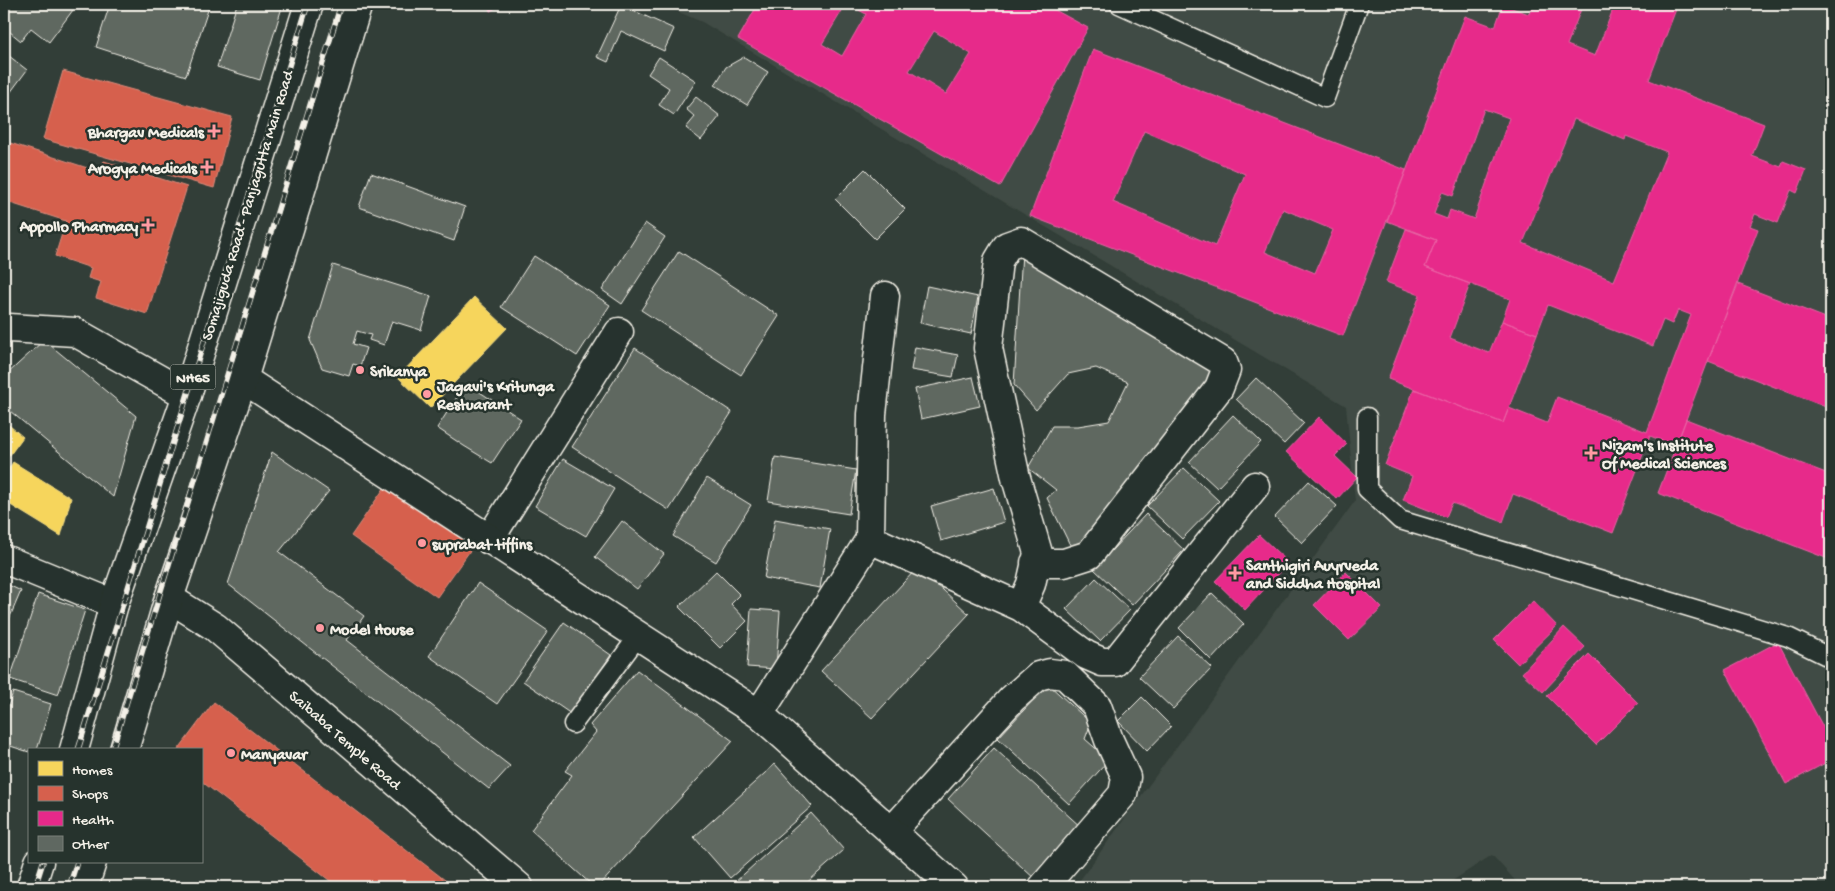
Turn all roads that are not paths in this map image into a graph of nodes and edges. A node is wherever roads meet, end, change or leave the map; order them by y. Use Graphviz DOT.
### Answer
graph roads {
  1 [pos="309,4"];
  2 [pos="358,4"];
  3 [pos="1119,4"];
  4 [pos="1359,4"];
  5 [pos="885,296"];
  6 [pos="9,328"];
  7 [pos="619,332"];
  8 [pos="243,379"];
  9 [pos="187,395"];
  10 [pos="1367,417"];
  11 [pos="1255,486"];
  12 [pos="870,539"];
  13 [pos="489,540"];
  14 [pos="4,559"];
  15 [pos="1035,563"];
  16 [pos="169,598"];
  17 [pos="114,604"];
  18 [pos="1021,607"];
  19 [pos="639,635"];
  20 [pos="1831,658"];
  21 [pos="759,714"];
  22 [pos="573,724"];
  23 [pos="75,748"];
  24 [pos="125,748"];
  25 [pos="892,831"];
  26 [pos="38,864"];
  27 [pos="91,864"];
  28 [pos="31,887"];
  29 [pos="84,887"];
  30 [pos="519,887"];
  31 [pos="954,887"];
  32 [pos="1043,887"];
  1 -- 9 [label="main road, Somajiguda Road - Panjagutta Main Road / NH65"];
  2 -- 8 [label="main road, NH65"];
  3 -- 4 [label="lane"];
  5 -- 12 [label="main road"];
  6 -- 9 [label="main road"];
  7 -- 13 [label="main road"];
  8 -- 13 [label="main road"];
  8 -- 16 [label="main road, NH65"];
  9 -- 17 [label="main road, Somajiguda Road - Panjagutta Main Road / NH65"];
  10 -- 20 [label="lane"];
  11 -- 18 [label="main road"];
  12 -- 18 [label="main road"];
  12 -- 21 [label="main road"];
  13 -- 19 [label="main road"];
  14 -- 17 [label="main road"];
  15 -- 15 [label="main road"];
  15 -- 18 [label="main road"];
  16 -- 24 [label="main road, NH65"];
  16 -- 30 [label="main road, Saibaba Temple Road"];
  17 -- 23 [label="main road, Somajiguda Road - Panjagutta Main Road / NH65"];
  19 -- 21 [label="main road"];
  19 -- 22 [label="lane"];
  21 -- 25 [label="main road"];
  25 -- 31 [label="main road"];
  25 -- 32 [label="main road"];
  26 -- 28 [label="main road"];
  27 -- 29 [label="main road"];
}
